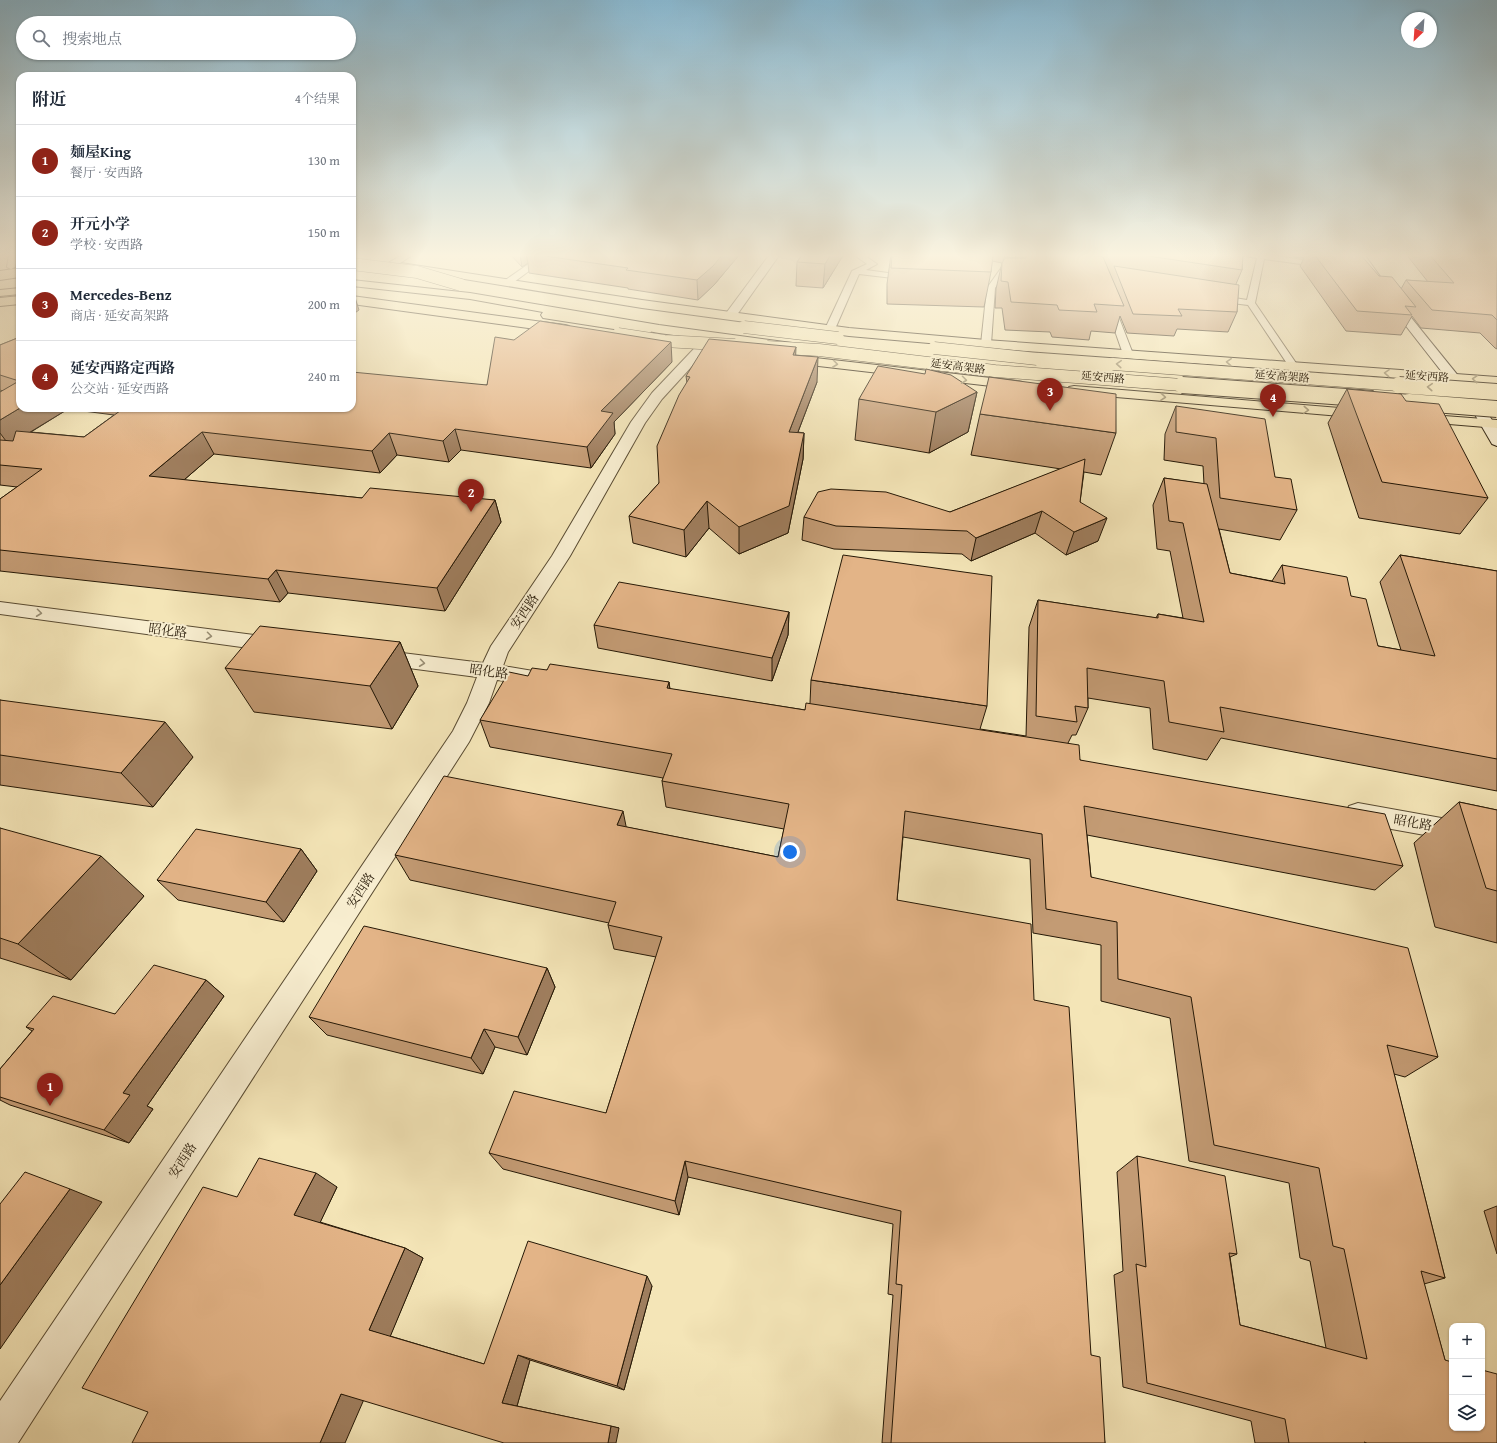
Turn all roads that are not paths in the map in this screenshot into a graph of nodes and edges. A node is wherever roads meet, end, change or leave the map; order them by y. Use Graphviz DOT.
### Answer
graph roads {
  1 [pos="528,321"];
  2 [pos="539,321"];
  3 [pos="577,321"];
  4 [pos="615,321"];
  5 [pos="706,321"];
  6 [pos="771,321"];
  7 [pos="833,321"];
  8 [pos="987,321"];
  9 [pos="1116,321"];
  10 [pos="1264,321"];
  11 [pos="1407,321"];
  12 [pos="830,329"];
  13 [pos="706,343"];
  14 [pos="986,344"];
  15 [pos="819,350"];
  16 [pos="1128,354"];
  17 [pos="1294,366"];
  18 [pos="1050,373"];
  19 [pos="1454,378"];
  20 [pos="1497,381"];
  21 [pos="1497,392"];
  22 [pos="1141,395"];
  23 [pos="1390,405"];
  24 [pos="1497,409"];
  25 [pos="1409,417"];
  26 [pos="1491,418"];
  27 [pos="1497,441"];
  28 [pos="0,608"];
  29 [pos="298,647"];
  30 [pos="360,655"];
  31 [pos="489,671"];
  32 [pos="560,682"];
  33 [pos="1341,810"];
  34 [pos="1497,838"];
  35 [pos="0,1436"];
  1 -- 13 [label="main road"];
  2 -- 15 [label="main road, bridge"];
  3 -- 13 [label="main road, 延安西路"];
  4 -- 15 [label="main road, 延安高架路, bridge"];
  21 -- 5 [label="main road, 延安高架路, one-way, bridge"];
  6 -- 12 [label="main road, 延安西路"];
  7 -- 12 [label="lane"];
  8 -- 14 [label="lane"];
  9 -- 16 [label="lane"];
  10 -- 17 [label="lane"];
  11 -- 19 [label="street"];
  12 -- 14 [label="main road, 延安西路"];
  13 -- 18 [label="main road, 延安西路"];
  13 -- 22 [label="main road, one-way"];
  13 -- 31 [label="street, 安西路"];
  14 -- 16 [label="main road, 延安西路"];
  15 -- 23 [label="main road, 延安高架路, bridge"];
  17 -- 16 [label="main road, 延安西路, one-way"];
  19 -- 17 [label="main road, 延安西路, one-way"];
  18 -- 22 [label="main road"];
  18 -- 23 [label="main road, 延安西路"];
  20 -- 19 [label="main road, 延安西路, one-way"];
  19 -- 26 [label="street"];
  22 -- 23 [label="main road, one-way"];
  23 -- 24 [label="main road, bridge"];
  23 -- 26 [label="main road"];
  25 -- 26 [label="main road"];
  26 -- 27 [label="street"];
  28 -- 29 [label="street, 昭化路, one-way"];
  30 -- 31 [label="street, 昭化路, one-way"];
  31 -- 32 [label="street, 昭化路"];
  31 -- 35 [label="street, 安西路"];
  33 -- 34 [label="street, 昭化路"];
}
